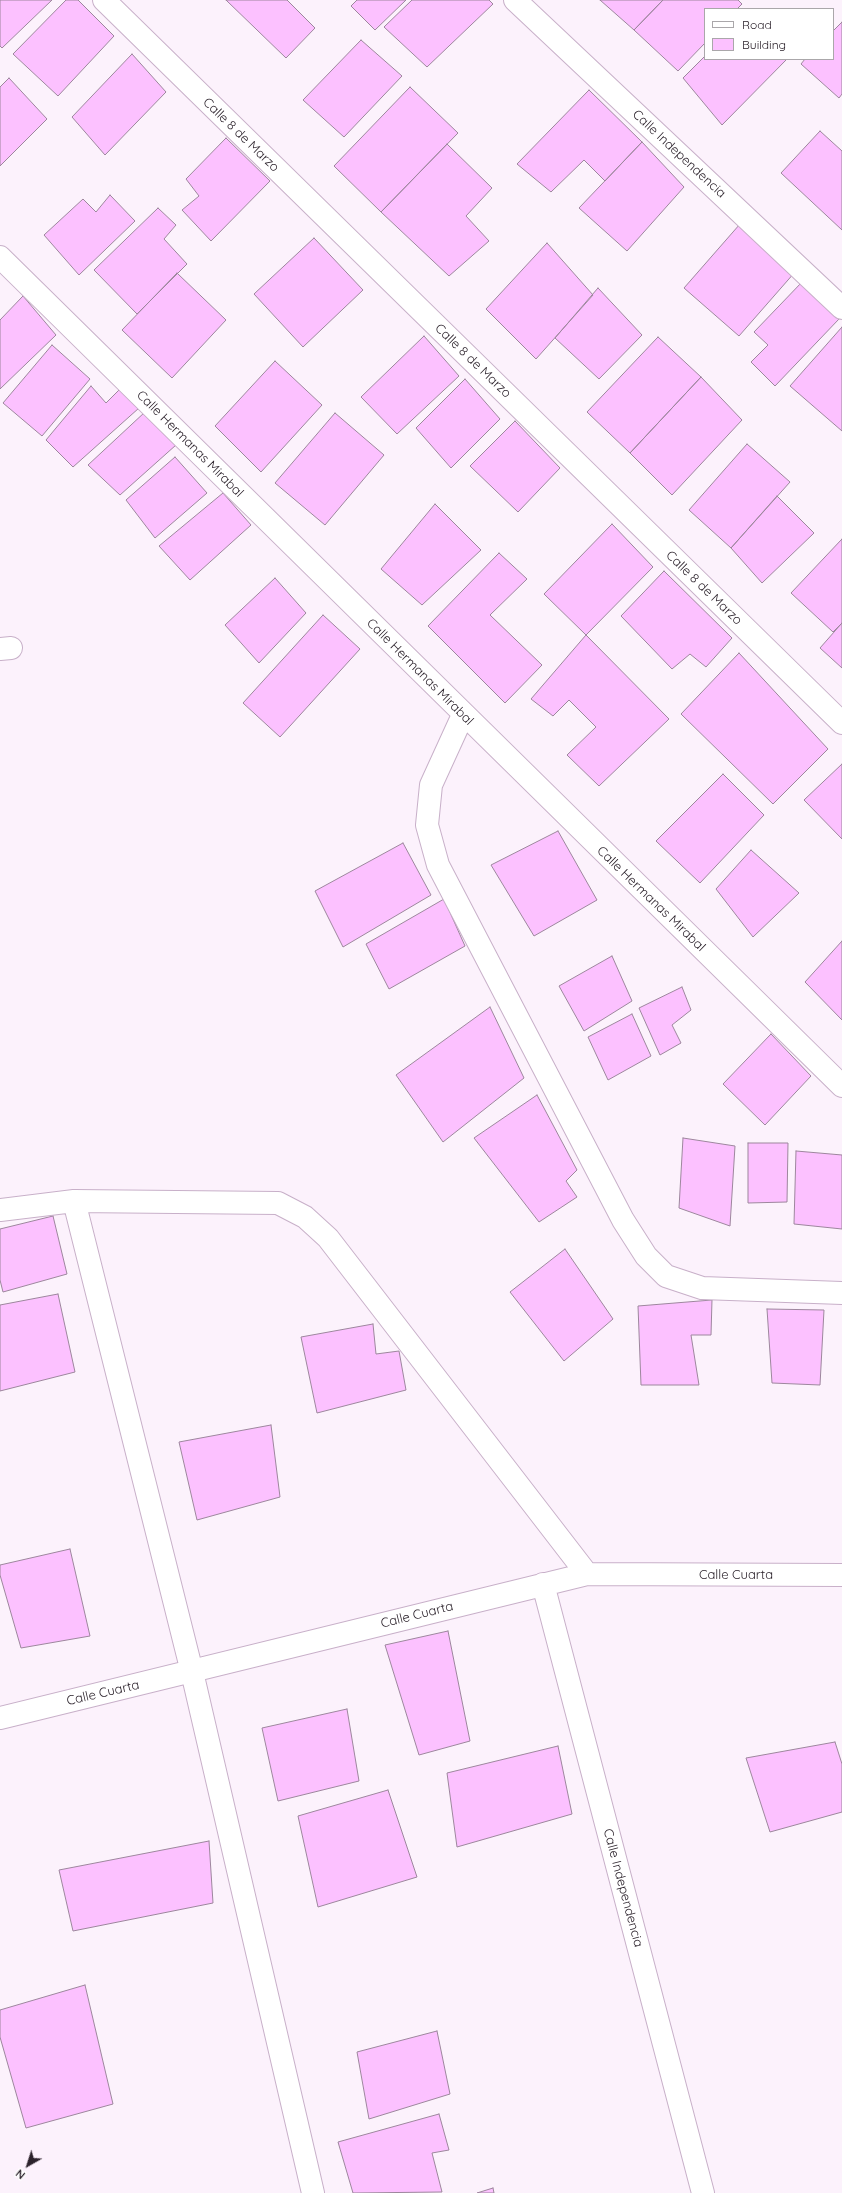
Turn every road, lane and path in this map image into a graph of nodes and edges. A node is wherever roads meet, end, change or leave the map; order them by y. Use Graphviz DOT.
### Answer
graph roads {
  1 [pos="104,0"];
  2 [pos="515,0"];
  3 [pos="0,257"];
  4 [pos="841,304"];
  5 [pos="463,715"];
  6 [pos="842,723"];
  7 [pos="842,1086"];
  8 [pos="74,1201"];
  9 [pos="0,1210"];
  10 [pos="842,1293"];
  11 [pos="587,1574"];
  12 [pos="841,1579"];
  13 [pos="543,1584"];
  14 [pos="192,1672"];
  15 [pos="0,1718"];
  16 [pos="313,2193"];
  17 [pos="703,2193"];
  1 -- 6 [label="street, Calle 8 de Marzo"];
  2 -- 4 [label="street, Calle Independencia"];
  3 -- 5 [label="street, Calle Hermanas Mirabal"];
  5 -- 7 [label="street, Calle Hermanas Mirabal"];
  5 -- 10 [label="street"];
  8 -- 9 [label="street"];
  8 -- 11 [label="street"];
  8 -- 14 [label="street"];
  11 -- 12 [label="street, Calle Cuarta"];
  11 -- 13 [label="street, Calle Cuarta"];
  13 -- 14 [label="street, Calle Cuarta"];
  13 -- 17 [label="street, Calle Independencia"];
  14 -- 15 [label="street, Calle Cuarta"];
  14 -- 16 [label="street"];
}
